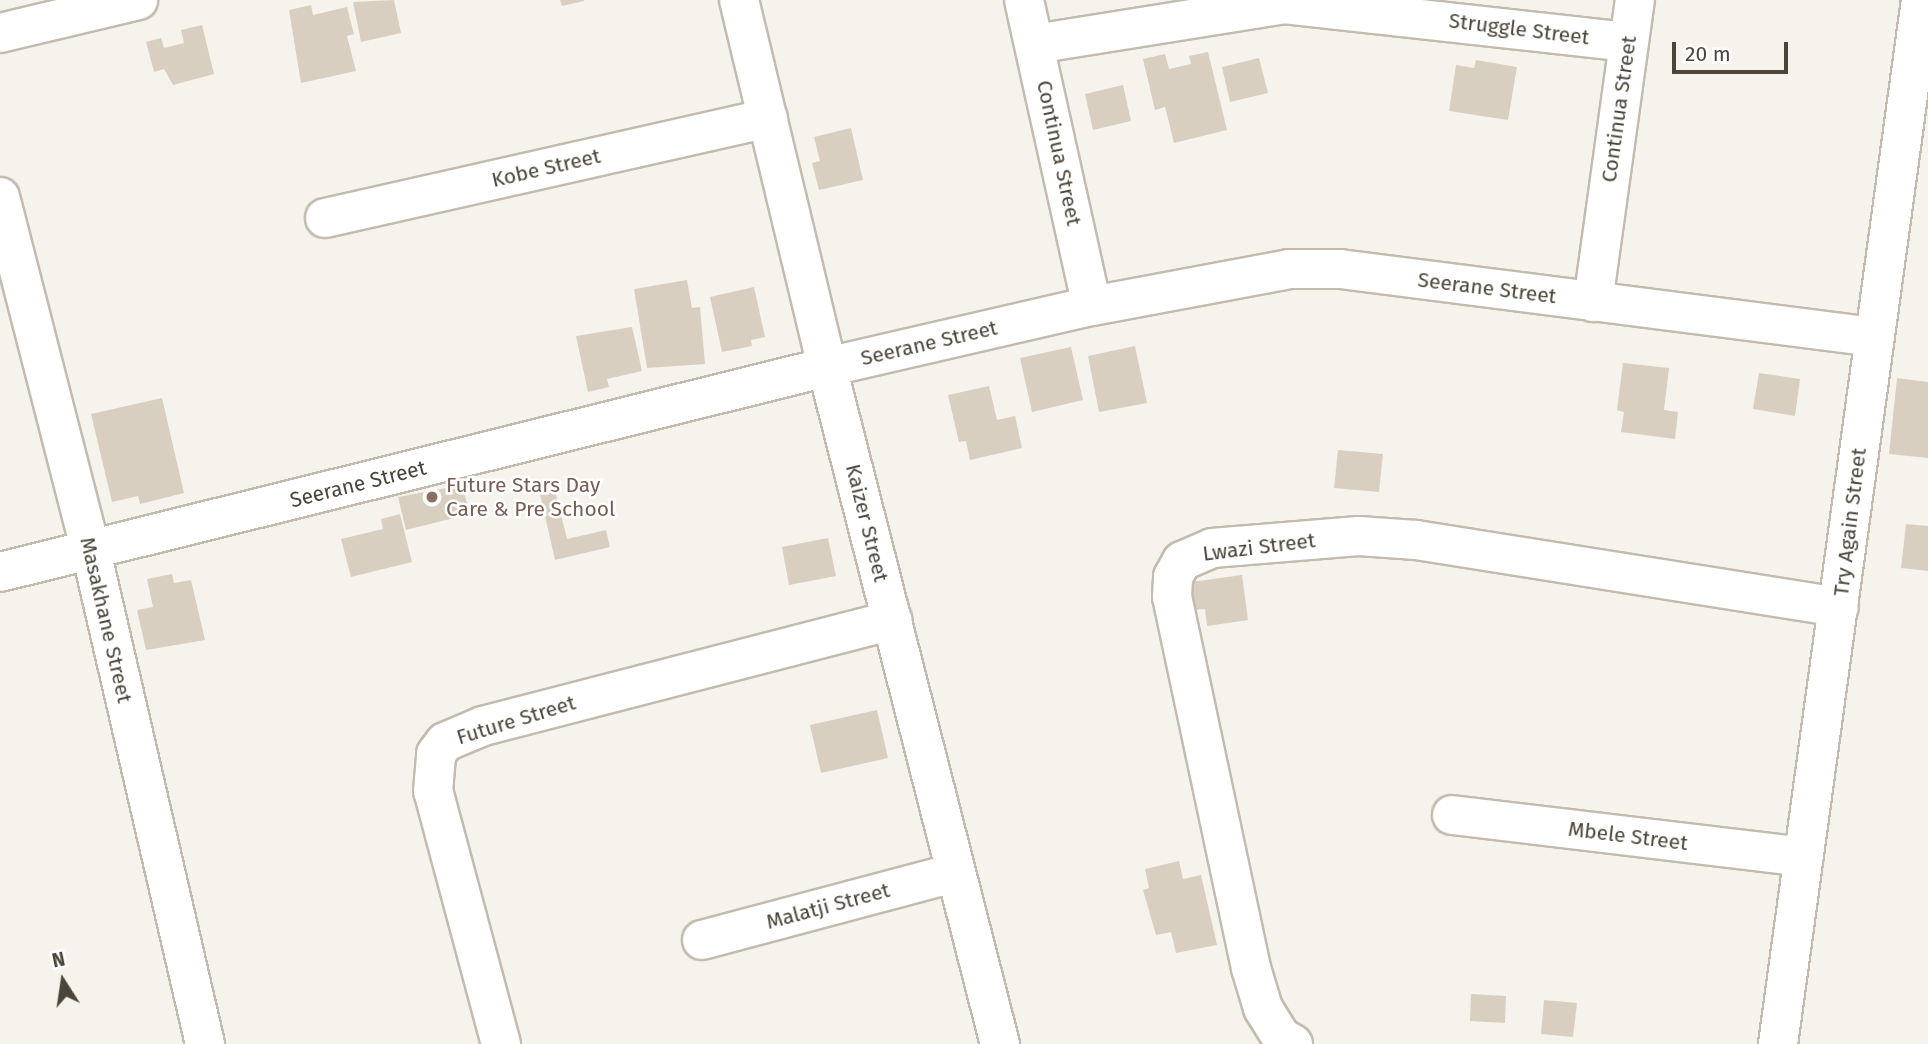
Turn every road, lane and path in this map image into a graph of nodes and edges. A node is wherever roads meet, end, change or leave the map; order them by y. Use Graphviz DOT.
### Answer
graph roads {
  1 [pos="138,0"];
  2 [pos="740,0"];
  3 [pos="1024,0"];
  4 [pos="1635,0"];
  5 [pos="1921,0"];
  6 [pos="0,33"];
  7 [pos="1629,42"];
  8 [pos="1035,44"];
  9 [pos="768,118"];
  10 [pos="0,197"];
  11 [pos="325,218"];
  12 [pos="12,298"];
  13 [pos="1593,302"];
  14 [pos="1092,306"];
  15 [pos="1874,337"];
  16 [pos="827,367"];
  17 [pos="90,551"];
  18 [pos="0,572"];
  19 [pos="1839,607"];
  20 [pos="892,620"];
  21 [pos="1452,815"];
  22 [pos="1804,857"];
  23 [pos="954,873"];
  24 [pos="702,940"];
  25 [pos="205,1044"];
  26 [pos="501,1044"];
  27 [pos="1000,1044"];
  28 [pos="1293,1044"];
  29 [pos="1778,1044"];
  1 -- 6 [label="street"];
  2 -- 9 [label="street, Kaizer Street"];
  3 -- 8 [label="street, Continua Street"];
  4 -- 7 [label="street, Continua Street"];
  5 -- 15 [label="street, Try Again Street"];
  7 -- 8 [label="street, Struggle Street"];
  7 -- 13 [label="street, Continua Street"];
  8 -- 14 [label="street, Continua Street"];
  9 -- 11 [label="street, Kobe Street"];
  9 -- 16 [label="street, Kaizer Street"];
  10 -- 12 [label="street, Masakhane Street"];
  12 -- 17 [label="street, Masakhane Street"];
  13 -- 14 [label="street, Seerane Street"];
  13 -- 15 [label="street, Seerane Street"];
  14 -- 16 [label="street, Seerane Street"];
  15 -- 19 [label="street, Try Again Street"];
  16 -- 17 [label="street, Seerane Street"];
  16 -- 20 [label="street, Kaizer Street"];
  17 -- 18 [label="street, Seerane Street"];
  17 -- 25 [label="street, Masakhane Street"];
  19 -- 22 [label="street, Try Again Street"];
  19 -- 28 [label="street, Lwazi Street"];
  20 -- 23 [label="street, Kaizer Street"];
  20 -- 26 [label="street, Future Street"];
  21 -- 22 [label="street, Mbele Street"];
  22 -- 29 [label="street, Try Again Street"];
  23 -- 24 [label="street, Malatji Street"];
  23 -- 27 [label="street, Kaizer Street"];
}
